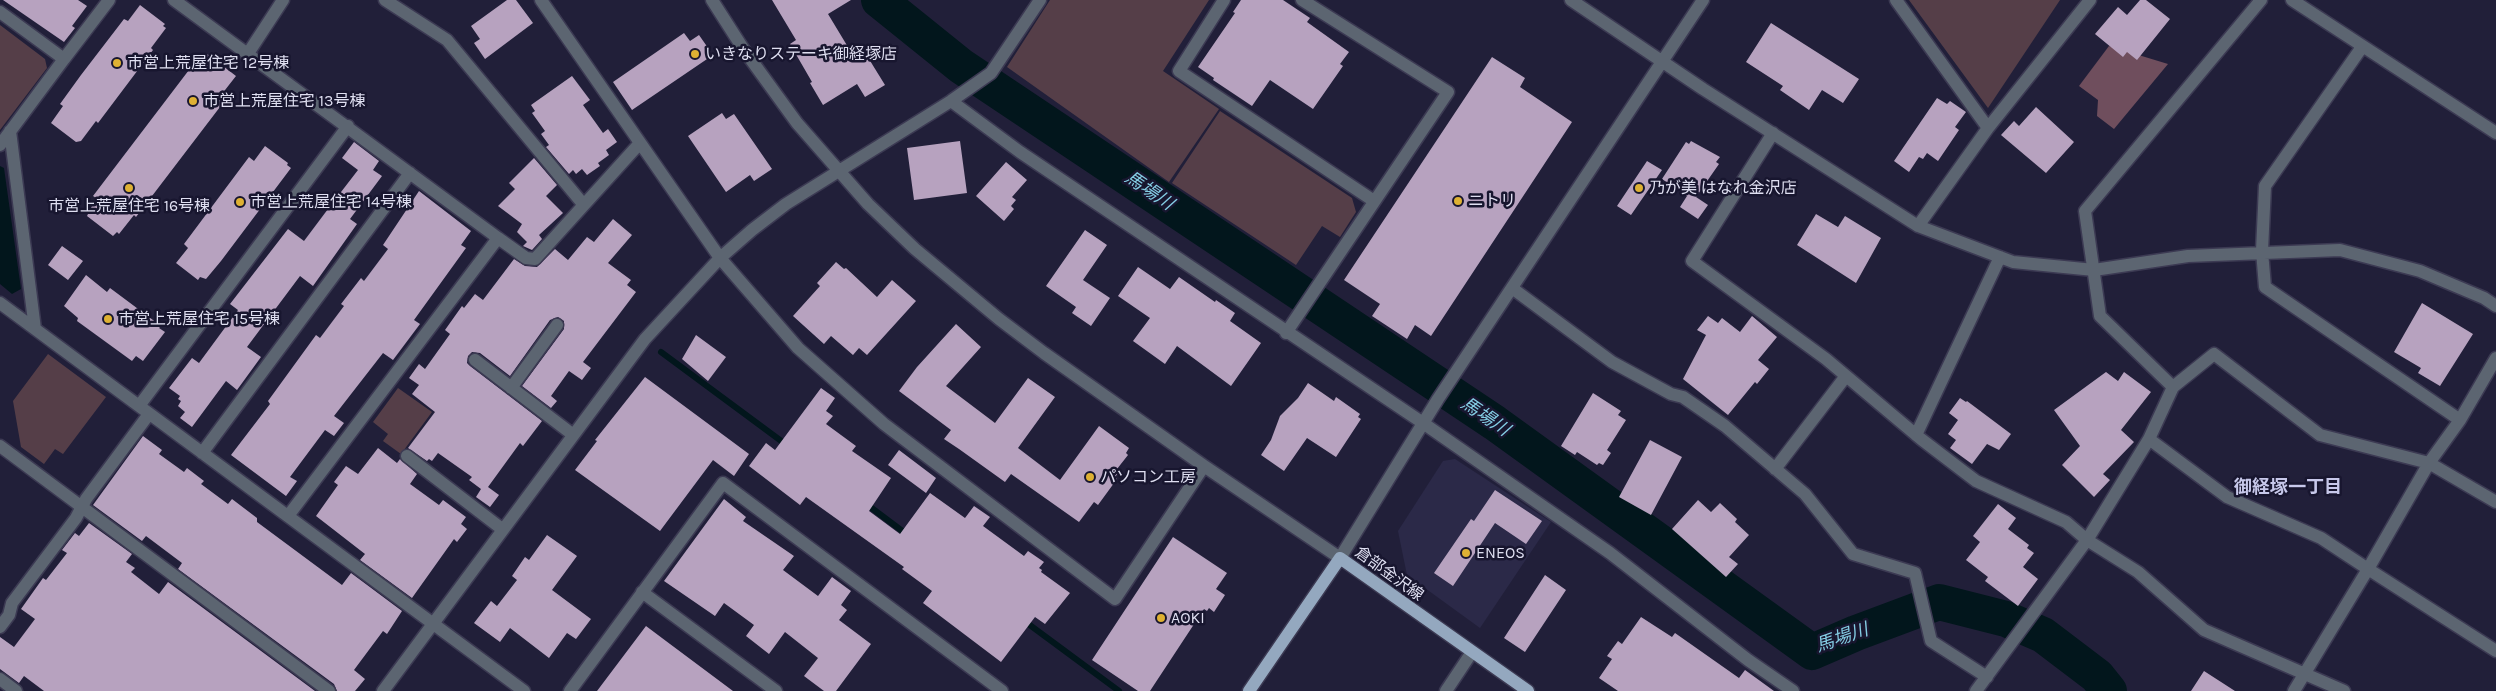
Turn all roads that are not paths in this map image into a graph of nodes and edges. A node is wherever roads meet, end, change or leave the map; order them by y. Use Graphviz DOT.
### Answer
graph roads {
  1 [pos="109,0"];
  2 [pos="174,0"];
  3 [pos="283,0"];
  4 [pos="385,0"];
  5 [pos="541,0"];
  6 [pos="712,0"];
  7 [pos="1039,0"];
  8 [pos="1224,0"];
  9 [pos="1302,0"];
  10 [pos="1571,0"];
  11 [pos="1703,0"];
  12 [pos="1896,0"];
  13 [pos="2090,0"];
  14 [pos="2261,0"];
  15 [pos="2292,0"];
  16 [pos="0,12"];
  17 [pos="2362,47"];
  18 [pos="247,55"];
  19 [pos="64,59"];
  20 [pos="1662,61"];
  21 [pos="951,101"];
  22 [pos="348,126"];
  23 [pos="1988,128"];
  24 [pos="10,131"];
  25 [pos="1774,133"];
  26 [pos="2496,133"];
  27 [pos="640,143"];
  28 [pos="0,145"];
  29 [pos="410,172"];
  30 [pos="839,172"];
  31 [pos="1374,201"];
  32 [pos="584,204"];
  33 [pos="1918,226"];
  34 [pos="498,238"];
  35 [pos="2262,251"];
  36 [pos="2000,257"];
  37 [pos="720,258"];
  38 [pos="2094,270"];
  39 [pos="1512,288"];
  40 [pos="0,303"];
  41 [pos="2496,306"];
  42 [pos="557,325"];
  43 [pos="35,329"];
  44 [pos="1286,333"];
  45 [pos="2496,358"];
  46 [pos="475,360"];
  47 [pos="1846,376"];
  48 [pos="512,388"];
  49 [pos="2173,388"];
  50 [pos="144,410"];
  51 [pos="2460,420"];
  52 [pos="1423,423"];
  53 [pos="572,434"];
  54 [pos="1916,435"];
  55 [pos="2149,440"];
  56 [pos="0,446"];
  57 [pos="202,453"];
  58 [pos="407,456"];
  59 [pos="2429,463"];
  60 [pos="1204,466"];
  61 [pos="1775,469"];
  62 [pos="2496,502"];
  63 [pos="82,507"];
  64 [pos="288,516"];
  65 [pos="502,529"];
  66 [pos="2087,540"];
  67 [pos="1340,558"];
  68 [pos="2368,569"];
  69 [pos="642,592"];
  70 [pos="434,624"];
  71 [pos="0,627"];
  72 [pos="2496,651"];
  73 [pos="1472,652"];
  74 [pos="2303,675"];
  75 [pos="1987,677"];
  76 [pos="0,679"];
  77 [pos="16,691"];
  78 [pos="329,691"];
  79 [pos="382,691"];
  80 [pos="524,691"];
  81 [pos="570,691"];
  82 [pos="776,691"];
  83 [pos="1002,691"];
  84 [pos="1249,691"];
  85 [pos="1446,691"];
  86 [pos="1528,691"];
  87 [pos="1793,691"];
  88 [pos="1976,691"];
  89 [pos="2294,691"];
  90 [pos="2344,691"];
  1 -- 19 [label="street"];
  2 -- 18 [label="street"];
  3 -- 18 [label="street"];
  4 -- 32 [label="street"];
  5 -- 27 [label="street"];
  6 -- 30 [label="street"];
  7 -- 21 [label="street"];
  8 -- 31 [label="street"];
  9 -- 31 [label="street"];
  10 -- 20 [label="street"];
  11 -- 20 [label="street"];
  12 -- 23 [label="street"];
  13 -- 23 [label="street"];
  14 -- 38 [label="street"];
  15 -- 17 [label="street"];
  16 -- 19 [label="street"];
  17 -- 26 [label="street"];
  17 -- 35 [label="street"];
  18 -- 22 [label="street"];
  19 -- 24 [label="street"];
  20 -- 25 [label="street"];
  20 -- 39 [label="street"];
  21 -- 30 [label="street"];
  21 -- 44 [label="street"];
  22 -- 29 [label="street"];
  22 -- 50 [label="street"];
  23 -- 33 [label="street"];
  24 -- 28 [label="street"];
  24 -- 43 [label="street"];
  25 -- 33 [label="street"];
  25 -- 47 [label="street"];
  27 -- 32 [label="street"];
  27 -- 37 [label="street"];
  29 -- 34 [label="street"];
  29 -- 57 [label="street"];
  30 -- 37 [label="street"];
  30 -- 60 [label="street"];
  31 -- 44 [label="street"];
  32 -- 34 [label="street"];
  33 -- 36 [label="street"];
  34 -- 64 [label="street"];
  35 -- 38 [label="street"];
  35 -- 41 [label="street"];
  35 -- 51 [label="street"];
  36 -- 38 [label="street"];
  36 -- 54 [label="street"];
  37 -- 53 [label="street"];
  37 -- 60 [label="street"];
  38 -- 49 [label="street"];
  39 -- 52 [label="street"];
  39 -- 61 [label="street"];
  40 -- 43 [label="street"];
  42 -- 48 [label="street"];
  43 -- 50 [label="street"];
  44 -- 52 [label="street"];
  45 -- 51 [label="street"];
  46 -- 48 [label="street"];
  47 -- 54 [label="street"];
  47 -- 61 [label="street"];
  48 -- 53 [label="street"];
  49 -- 55 [label="street"];
  49 -- 59 [label="street"];
  50 -- 57 [label="street"];
  50 -- 63 [label="street"];
  51 -- 59 [label="street"];
  52 -- 67 [label="street"];
  52 -- 87 [label="street"];
  53 -- 65 [label="street"];
  54 -- 66 [label="street"];
  55 -- 66 [label="street"];
  55 -- 68 [label="street"];
  56 -- 63 [label="street"];
  57 -- 64 [label="street"];
  58 -- 65 [label="street"];
  59 -- 62 [label="street"];
  59 -- 68 [label="street"];
  60 -- 67 [label="street"];
  61 -- 75 [label="street"];
  63 -- 71 [label="street"];
  63 -- 78 [label="street"];
  64 -- 70 [label="street"];
  65 -- 70 [label="street"];
  66 -- 74 [label="street"];
  66 -- 75 [label="street"];
  67 -- 73 [label="main road, 倉部金沢線"];
  67 -- 84 [label="main road, 倉部金沢線"];
  68 -- 72 [label="street"];
  68 -- 74 [label="street"];
  69 -- 81 [label="street"];
  69 -- 82 [label="street"];
  69 -- 83 [label="street"];
  70 -- 79 [label="street"];
  70 -- 80 [label="street"];
  73 -- 85 [label="street"];
  73 -- 86 [label="main road, 倉部金沢線"];
  74 -- 89 [label="street"];
  74 -- 90 [label="street"];
  75 -- 88 [label="street"];
  76 -- 77 [label="street"];
}
